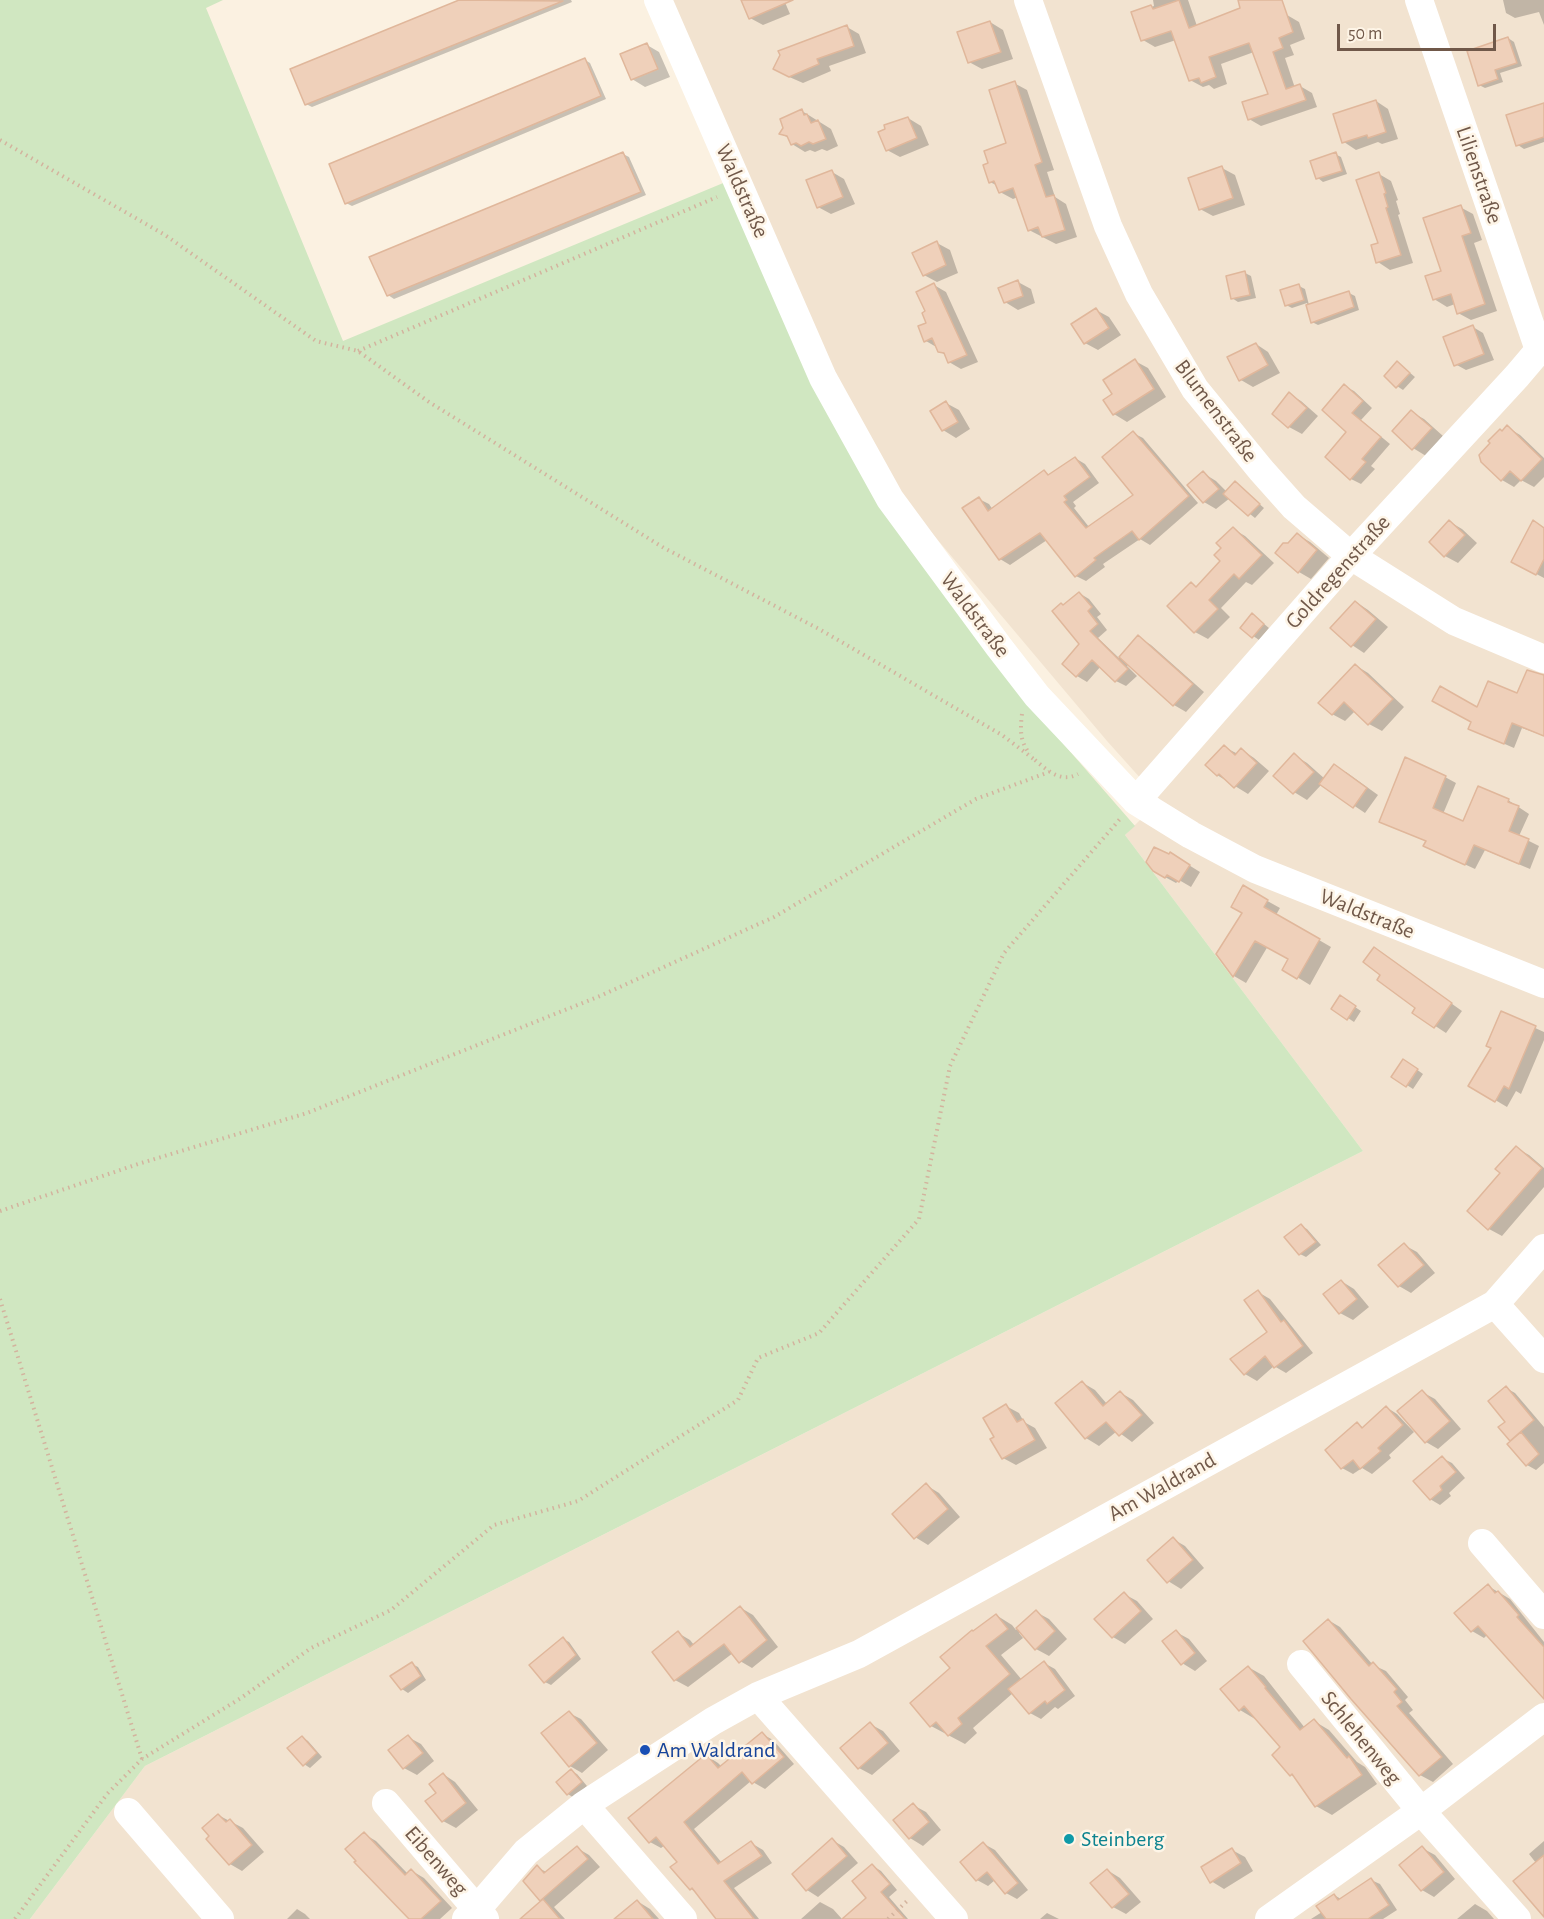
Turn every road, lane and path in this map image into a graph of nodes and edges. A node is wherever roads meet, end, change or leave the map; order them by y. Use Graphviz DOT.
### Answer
graph roads {
  1 [pos="658,0"];
  2 [pos="1028,0"];
  3 [pos="1419,0"];
  4 [pos="0,140"];
  5 [pos="740,187"];
  6 [pos="1541,350"];
  7 [pos="358,351"];
  8 [pos="1351,556"];
  9 [pos="1544,659"];
  10 [pos="1037,696"];
  11 [pos="1094,757"];
  12 [pos="1035,760"];
  13 [pos="1049,772"];
  14 [pos="1136,801"];
  15 [pos="1544,984"];
  16 [pos="0,1211"];
  17 [pos="1544,1248"];
  18 [pos="0,1299"];
  19 [pos="1495,1304"];
  20 [pos="1544,1359"];
  21 [pos="1482,1543"];
  22 [pos="1544,1615"];
  23 [pos="1300,1664"];
  24 [pos="758,1696"];
  25 [pos="1544,1717"];
  26 [pos="142,1759"];
  27 [pos="386,1803"];
  28 [pos="584,1805"];
  29 [pos="1421,1811"];
  30 [pos="128,1812"];
  31 [pos="476,1916"];
  32 [pos="15,1919"];
  33 [pos="220,1919"];
  34 [pos="683,1919"];
  35 [pos="954,1919"];
  36 [pos="1269,1919"];
  37 [pos="1517,1919"];
  1 -- 5 [label="street, Waldstraße"];
  2 -- 8 [label="street, Blumenstraße"];
  3 -- 6 [label="street, Lilienstraße"];
  4 -- 7 [label="path"];
  5 -- 7 [label="path"];
  5 -- 10 [label="street, Waldstraße"];
  6 -- 8 [label="street, Goldregenstraße"];
  7 -- 12 [label="path"];
  8 -- 9 [label="street, Blumenstraße"];
  8 -- 14 [label="street, Goldregenstraße"];
  10 -- 11 [label="street, Waldstraße"];
  10 -- 12 [label="path"];
  11 -- 13 [label="path"];
  11 -- 14 [label="street, Waldstraße"];
  12 -- 13 [label="path"];
  13 -- 16 [label="path"];
  14 -- 15 [label="street, Waldstraße"];
  14 -- 26 [label="path"];
  17 -- 19 [label="street, Am Waldrand"];
  18 -- 26 [label="path"];
  19 -- 20 [label="street"];
  19 -- 24 [label="street, Am Waldrand"];
  21 -- 22 [label="street"];
  23 -- 29 [label="street, Schlehenweg"];
  24 -- 28 [label="street, Am Waldrand"];
  24 -- 35 [label="street"];
  25 -- 29 [label="street"];
  26 -- 32 [label="path"];
  27 -- 31 [label="street, Eibenweg"];
  28 -- 31 [label="street, Am Waldrand"];
  28 -- 34 [label="street"];
  29 -- 36 [label="street"];
  29 -- 37 [label="street, Schlehenweg"];
  30 -- 33 [label="street"];
}
